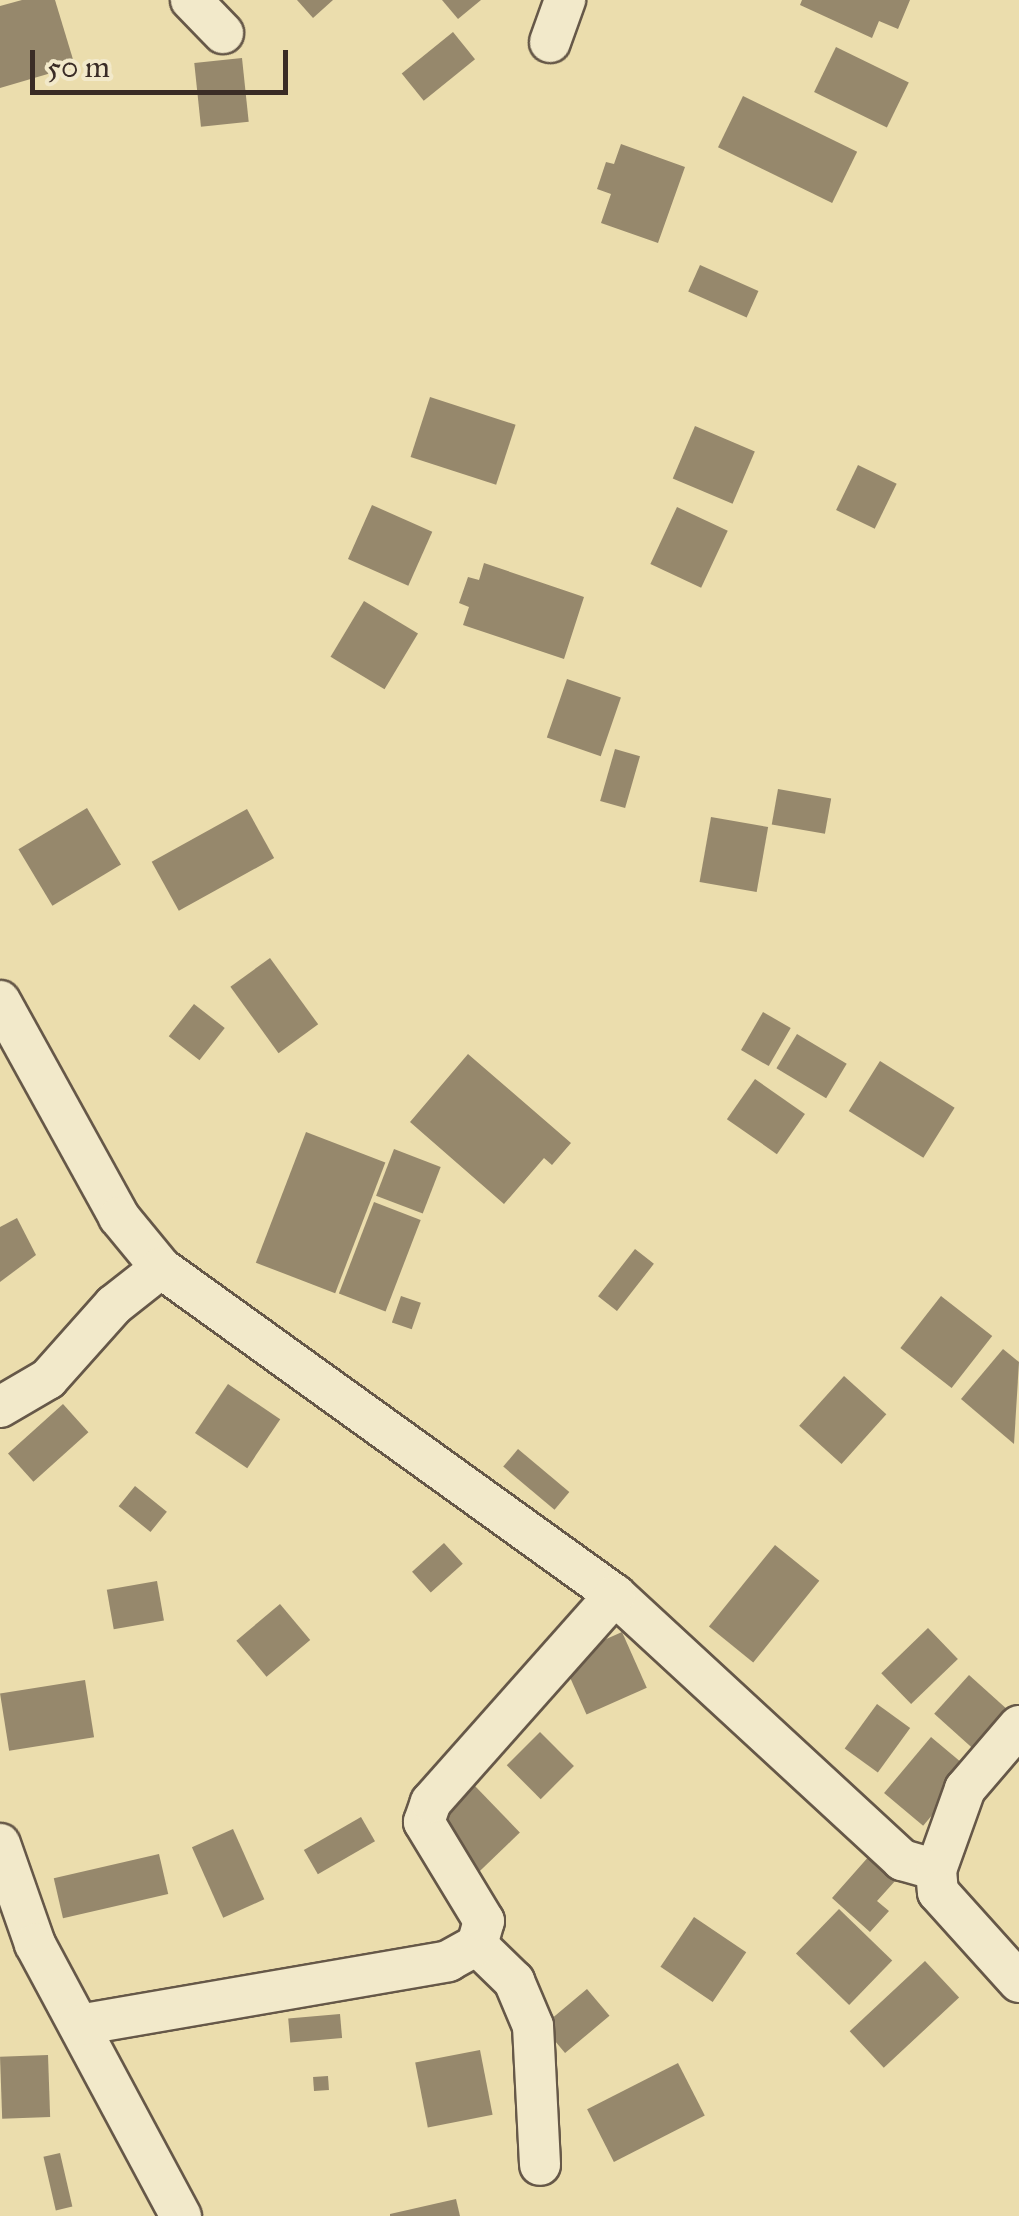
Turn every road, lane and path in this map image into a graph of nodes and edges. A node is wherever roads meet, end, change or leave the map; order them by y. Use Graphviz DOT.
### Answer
graph roads {
  1 [pos="191,0"];
  2 [pos="564,0"];
  3 [pos="223,33"];
  4 [pos="550,42"];
  5 [pos="0,1001"];
  6 [pos="161,1268"];
  7 [pos="0,1407"];
  8 [pos="615,1595"];
  9 [pos="1019,1726"];
  10 [pos="0,1844"];
  11 [pos="936,1870"];
  12 [pos="477,1945"];
  13 [pos="1019,1982"];
  14 [pos="79,2026"];
  15 [pos="540,2166"];
  16 [pos="181,2216"];
  1 -- 3 [label="street"];
  2 -- 4 [label="street"];
  5 -- 6 [label="street"];
  6 -- 7 [label="street"];
  6 -- 8 [label="street"];
  8 -- 11 [label="street"];
  8 -- 12 [label="street"];
  9 -- 11 [label="street"];
  10 -- 14 [label="street"];
  11 -- 13 [label="street"];
  12 -- 14 [label="street"];
  12 -- 15 [label="street"];
  14 -- 16 [label="street"];
}
